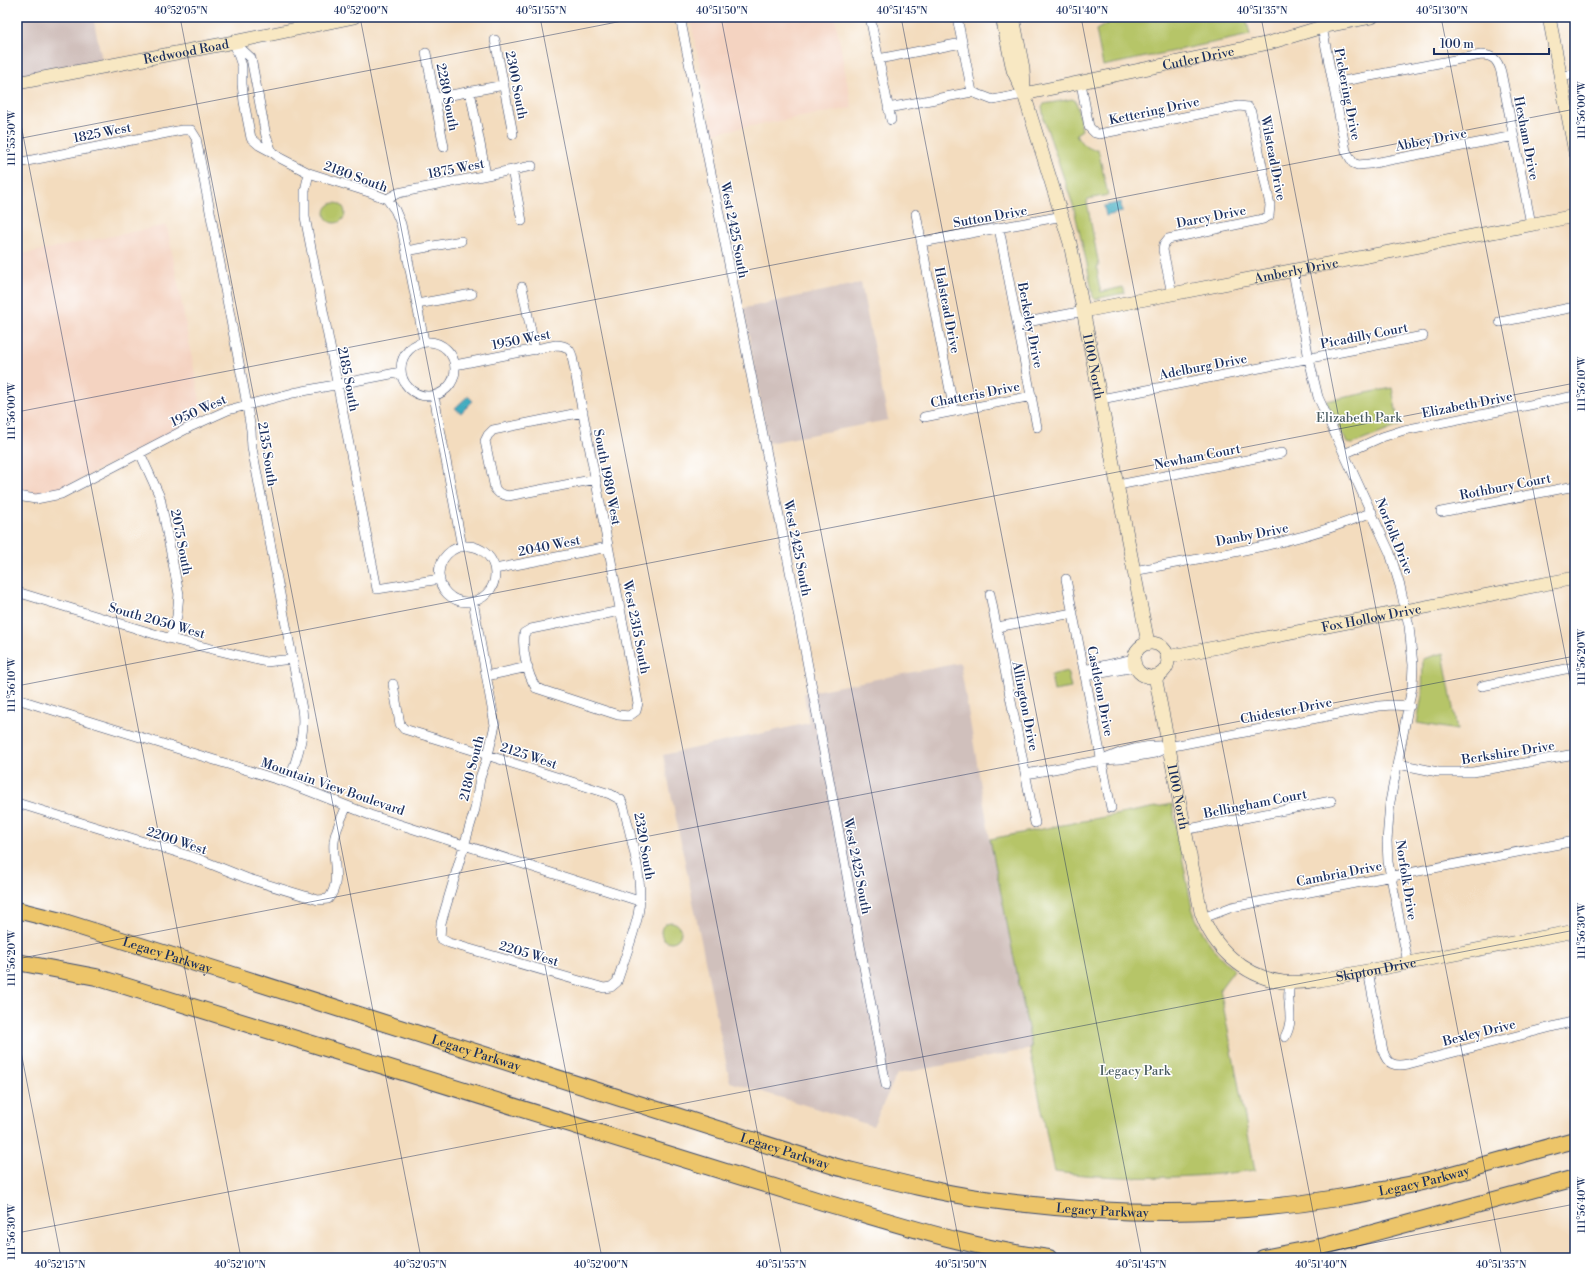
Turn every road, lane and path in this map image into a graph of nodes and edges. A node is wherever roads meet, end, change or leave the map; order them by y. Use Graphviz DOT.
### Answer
graph roads {
  1 [pos="354,17"];
  2 [pos="680,17"];
  3 [pos="870,17"];
  4 [pos="957,17"];
  5 [pos="1002,17"];
  6 [pos="1013,17"];
  7 [pos="1372,17"];
  8 [pos="1549,17"];
  9 [pos="1322,27"];
  10 [pos="495,40"];
  11 [pos="234,42"];
  12 [pos="962,43"];
  13 [pos="426,52"];
  14 [pos="878,59"];
  15 [pos="1575,74"];
  16 [pos="1560,77"];
  17 [pos="17,83"];
  18 [pos="1081,83"];
  19 [pos="1333,84"];
  20 [pos="504,85"];
  21 [pos="470,91"];
  22 [pos="972,92"];
  23 [pos="1024,94"];
  24 [pos="435,98"];
  25 [pos="1248,107"];
  26 [pos="888,108"];
  27 [pos="891,120"];
  28 [pos="191,130"];
  29 [pos="513,134"];
  30 [pos="1514,136"];
  31 [pos="444,147"];
  32 [pos="272,152"];
  33 [pos="1575,152"];
  34 [pos="17,162"];
  35 [pos="1353,163"];
  36 [pos="532,166"];
  37 [pos="512,170"];
  38 [pos="309,173"];
  39 [pos="486,176"];
  40 [pos="387,200"];
  41 [pos="916,214"];
  42 [pos="1063,216"];
  43 [pos="1269,216"];
  44 [pos="1575,216"];
  45 [pos="522,221"];
  46 [pos="1531,224"];
  47 [pos="999,228"];
  48 [pos="461,240"];
  49 [pos="922,242"];
  50 [pos="406,251"];
  51 [pos="1293,271"];
  52 [pos="522,287"];
  53 [pos="472,294"];
  54 [pos="1172,294"];
  55 [pos="417,304"];
  56 [pos="1575,307"];
  57 [pos="1084,311"];
  58 [pos="1500,322"];
  59 [pos="1017,324"];
  60 [pos="1423,336"];
  61 [pos="424,341"];
  62 [pos="568,348"];
  63 [pos="535,350"];
  64 [pos="1309,359"];
  65 [pos="455,365"];
  66 [pos="401,372"];
  67 [pos="336,385"];
  68 [pos="434,396"];
  69 [pos="1032,396"];
  70 [pos="1575,396"];
  71 [pos="1101,399"];
  72 [pos="247,404"];
  73 [pos="954,411"];
  74 [pos="583,412"];
  75 [pos="924,417"];
  76 [pos="1038,427"];
  77 [pos="140,453"];
  78 [pos="1282,453"];
  79 [pos="1344,454"];
  80 [pos="596,479"];
  81 [pos="1118,485"];
  82 [pos="1575,486"];
  83 [pos="17,496"];
  84 [pos="1372,512"];
  85 [pos="1441,512"];
  86 [pos="462,547"];
  87 [pos="608,547"];
  88 [pos="495,569"];
  89 [pos="1134,571"];
  90 [pos="1575,578"];
  91 [pos="440,579"];
  92 [pos="1066,579"];
  93 [pos="17,592"];
  94 [pos="990,594"];
  95 [pos="473,602"];
  96 [pos="1406,610"];
  97 [pos="620,611"];
  98 [pos="1073,613"];
  99 [pos="997,627"];
  100 [pos="171,639"];
  101 [pos="1148,643"];
  102 [pos="1167,657"];
  103 [pos="292,659"];
  104 [pos="1135,663"];
  105 [pos="528,667"];
  106 [pos="1575,667"];
  107 [pos="1085,673"];
  108 [pos="486,676"];
  109 [pos="1154,676"];
  110 [pos="393,684"];
  111 [pos="1482,686"];
  112 [pos="17,699"];
  113 [pos="1410,706"];
  114 [pos="1168,747"];
  115 [pos="1575,754"];
  116 [pos="488,755"];
  117 [pos="1102,760"];
  118 [pos="1398,764"];
  119 [pos="1026,774"];
  120 [pos="289,783"];
  121 [pos="621,800"];
  122 [pos="1331,801"];
  123 [pos="17,804"];
  124 [pos="347,806"];
  125 [pos="1111,808"];
  126 [pos="1035,823"];
  127 [pos="1184,830"];
  128 [pos="1575,841"];
  129 [pos="465,844"];
  130 [pos="1391,876"];
  131 [pos="639,901"];
  132 [pos="17,910"];
  133 [pos="1203,918"];
  134 [pos="1575,931"];
  135 [pos="440,938"];
  136 [pos="17,962"];
  137 [pos="1408,963"];
  138 [pos="1368,971"];
  139 [pos="1290,982"];
  140 [pos="611,987"];
  141 [pos="1575,1021"];
  142 [pos="1285,1037"];
  143 [pos="886,1085"];
  144 [pos="1575,1140"];
  145 [pos="1575,1178"];
  146 [pos="1049,1258"];
  147 [pos="1263,1258"];
  1 -- 11 [label="street, Redwood Road"];
  2 -- 143 [label="street, West 2425 South"];
  3 -- 14 [label="street"];
  4 -- 12 [label="street"];
  5 -- 23 [label="street, 1100 North"];
  6 -- 23 [label="street, 1100 North"];
  7 -- 9 [label="street, Cutler Drive"];
  8 -- 16 [label="street"];
  9 -- 18 [label="street, Cutler Drive"];
  9 -- 19 [label="street, Pickering Drive"];
  10 -- 20 [label="street, 2300 South"];
  11 -- 17 [label="street, Redwood Road"];
  11 -- 32 [label="street"];
  11 -- 32 [label="street, 2180 South"];
  12 -- 14 [label="street"];
  12 -- 22 [label="street"];
  13 -- 24 [label="street, 2280 South"];
  14 -- 26 [label="street"];
  15 -- 16 [label="street"];
  16 -- 33 [label="street"];
  18 -- 23 [label="street, Cutler Drive"];
  18 -- 25 [label="street, Kettering Drive"];
  19 -- 30 [label="street, Hexham Drive"];
  19 -- 35 [label="street, Pickering Drive"];
  20 -- 21 [label="street"];
  20 -- 29 [label="street, 2300 South"];
  21 -- 24 [label="street"];
  21 -- 39 [label="street"];
  22 -- 23 [label="street"];
  22 -- 26 [label="street"];
  23 -- 42 [label="street, 1100 North"];
  24 -- 31 [label="street, 2280 South"];
  25 -- 43 [label="street, Wilstead Drive"];
  26 -- 27 [label="street"];
  28 -- 34 [label="street, 1825 West"];
  28 -- 72 [label="street, 2135 South"];
  30 -- 35 [label="street, Abbey Drive"];
  30 -- 46 [label="street, Hexham Drive"];
  32 -- 38 [label="street, 2180 South"];
  36 -- 37 [label="street, 1875 West"];
  37 -- 39 [label="street, 1875 West"];
  37 -- 45 [label="street"];
  38 -- 40 [label="street, 2180 South"];
  38 -- 67 [label="street, 2185 South"];
  39 -- 40 [label="street, 1875 West"];
  40 -- 50 [label="street, 2180 South"];
  41 -- 49 [label="street, Halstead Drive"];
  42 -- 47 [label="street, Sutton Drive"];
  42 -- 57 [label="street, 1100 North"];
  43 -- 54 [label="street, Darcy Drive"];
  44 -- 46 [label="street, Amberly Drive"];
  46 -- 51 [label="street, Amberly Drive"];
  47 -- 49 [label="street, Sutton Drive"];
  47 -- 59 [label="street, Berkeley Drive"];
  48 -- 50 [label="street"];
  49 -- 73 [label="street, Halstead Drive"];
  50 -- 55 [label="street, 2180 South"];
  51 -- 54 [label="street, Amberly Drive"];
  51 -- 64 [label="street, Norfolk Drive"];
  52 -- 63 [label="street"];
  53 -- 55 [label="street"];
  54 -- 57 [label="street, Amberly Drive"];
  55 -- 61 [label="street, 2180 South"];
  56 -- 58 [label="street"];
  57 -- 59 [label="street, Amberly Drive"];
  57 -- 71 [label="street, 1100 North"];
  59 -- 69 [label="street, Berkeley Drive"];
  60 -- 64 [label="street, Picadilly Court"];
  61 -- 65 [label="street"];
  61 -- 66 [label="street"];
  62 -- 63 [label="street, 1950 West"];
  62 -- 74 [label="street, South 1980 West"];
  63 -- 65 [label="street, 1950 West"];
  64 -- 71 [label="street, Adelburg Drive"];
  64 -- 79 [label="street, Norfolk Drive"];
  65 -- 68 [label="street"];
  66 -- 67 [label="street, 1950 West"];
  66 -- 68 [label="street"];
  67 -- 72 [label="street, 1950 West"];
  67 -- 91 [label="street, 2185 South"];
  68 -- 86 [label="street"];
  69 -- 73 [label="street, Chatteris Drive"];
  69 -- 76 [label="street, Berkeley Drive"];
  70 -- 79 [label="street, Elizabeth Drive"];
  71 -- 81 [label="street, 1100 North"];
  72 -- 77 [label="street, 1950 West"];
  72 -- 103 [label="street, 2135 South"];
  73 -- 75 [label="street, Chatteris Drive"];
  74 -- 80 [label="street, South 1980 West"];
  74 -- 80 [label="street"];
  77 -- 83 [label="street, 1950 West"];
  77 -- 100 [label="street, 2075 South"];
  78 -- 81 [label="street, Newham Court"];
  79 -- 84 [label="street, Norfolk Drive"];
  80 -- 87 [label="street, South 1980 West"];
  81 -- 89 [label="street, 1100 North"];
  82 -- 85 [label="street, Rothbury Court"];
  84 -- 89 [label="street, Danby Drive"];
  84 -- 96 [label="street, Norfolk Drive"];
  86 -- 88 [label="street"];
  86 -- 91 [label="street"];
  87 -- 88 [label="street, 2040 West"];
  87 -- 97 [label="street, West 2315 South"];
  88 -- 95 [label="street"];
  89 -- 101 [label="street, 1100 North"];
  90 -- 96 [label="street, Fox Hollow Drive"];
  91 -- 95 [label="street"];
  92 -- 98 [label="street, Castleton Drive"];
  93 -- 100 [label="street, South 2050 West"];
  94 -- 99 [label="street, Allington Drive"];
  95 -- 108 [label="street, 2180 South"];
  96 -- 102 [label="street, Fox Hollow Drive"];
  96 -- 113 [label="street, Norfolk Drive"];
  97 -- 105 [label="street"];
  97 -- 105 [label="street, West 2315 South"];
  98 -- 99 [label="street"];
  98 -- 107 [label="street, Castleton Drive"];
  99 -- 119 [label="street, Allington Drive"];
  100 -- 103 [label="street, South 2050 West"];
  101 -- 102 [label="street"];
  101 -- 104 [label="street"];
  102 -- 109 [label="street"];
  103 -- 120 [label="street, 2135 South"];
  104 -- 107 [label="street"];
  104 -- 109 [label="street"];
  105 -- 108 [label="street"];
  106 -- 111 [label="street"];
  107 -- 117 [label="street, Castleton Drive"];
  108 -- 116 [label="street, 2180 South"];
  109 -- 114 [label="street, 1100 North"];
  110 -- 116 [label="street, 2125 West"];
  112 -- 120 [label="street, Mountain View Boulevard"];
  113 -- 114 [label="street, Chidester Drive"];
  113 -- 118 [label="street, Norfolk Drive"];
  114 -- 117 [label="street, Chidester Drive"];
  114 -- 127 [label="street, 1100 North"];
  115 -- 118 [label="street, Berkshire Drive"];
  116 -- 121 [label="street, 2125 West"];
  116 -- 129 [label="street, 2180 South"];
  117 -- 119 [label="street, Chidester Drive"];
  117 -- 125 [label="street, Castleton Drive"];
  118 -- 130 [label="street, Norfolk Drive"];
  119 -- 126 [label="street, Allington Drive"];
  120 -- 124 [label="street, Mountain View Boulevard"];
  121 -- 131 [label="street, 2320 South"];
  122 -- 127 [label="street, Bellingham Court"];
  123 -- 124 [label="street, 2200 West"];
  124 -- 129 [label="street, Mountain View Boulevard"];
  127 -- 133 [label="street, 1100 North"];
  128 -- 130 [label="street, Cambria Drive"];
  129 -- 131 [label="street, Mountain View Boulevard"];
  129 -- 135 [label="street, 2180 South"];
  130 -- 133 [label="street, Cambria Drive"];
  130 -- 137 [label="street, Norfolk Drive"];
  131 -- 140 [label="street, 2320 South"];
  132 -- 144 [label="highway, Legacy Parkway"];
  133 -- 139 [label="street, Skipton Drive"];
  134 -- 137 [label="street, Skipton Drive"];
  135 -- 140 [label="street, 2205 West"];
  136 -- 146 [label="highway"];
  137 -- 138 [label="street, Skipton Drive"];
  138 -- 139 [label="street, Skipton Drive"];
  138 -- 141 [label="street, Bexley Drive"];
  139 -- 142 [label="street"];
  145 -- 147 [label="highway"];
}
